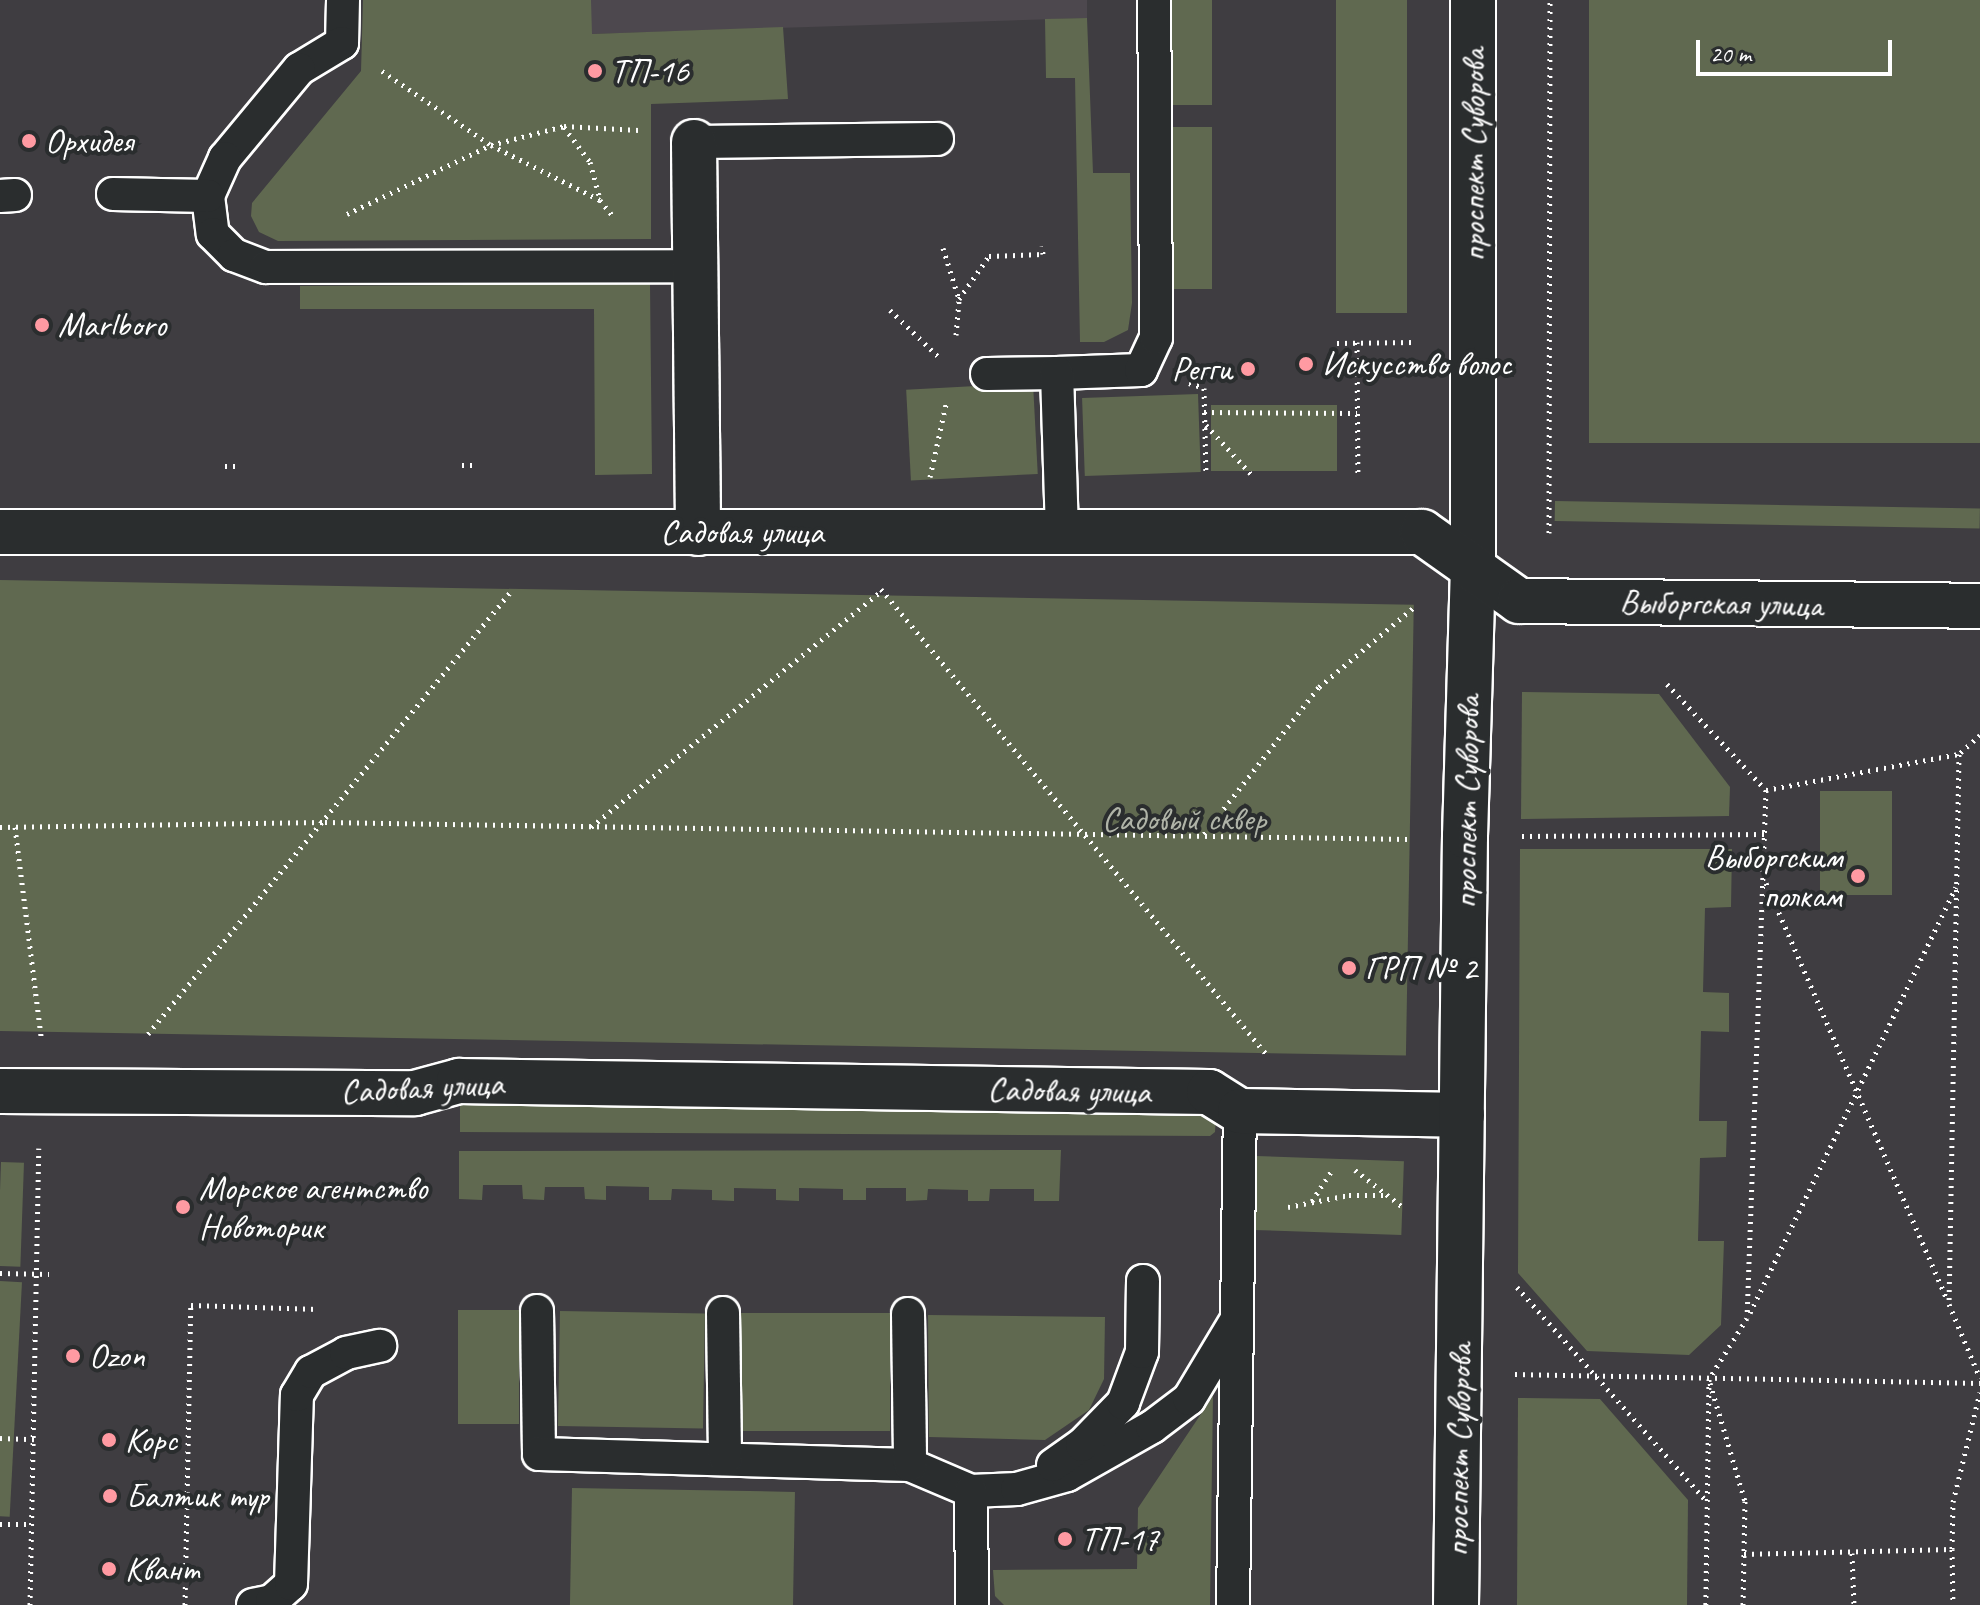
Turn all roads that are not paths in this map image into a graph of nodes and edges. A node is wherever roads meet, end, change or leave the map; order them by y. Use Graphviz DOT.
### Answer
graph roads {
  1 [pos="343,0"];
  2 [pos="1154,0"];
  3 [pos="1473,0"];
  4 [pos="937,139"];
  5 [pos="694,142"];
  6 [pos="113,194"];
  7 [pos="208,196"];
  8 [pos="696,266"];
  9 [pos="1057,373"];
  10 [pos="987,374"];
  11 [pos="0,532"];
  12 [pos="698,533"];
  13 [pos="1062,533"];
  14 [pos="1473,567"];
  15 [pos="1980,606"];
  16 [pos="0,1091"];
  17 [pos="1240,1111"];
  18 [pos="1462,1115"];
  19 [pos="1143,1281"];
  20 [pos="537,1311"];
  21 [pos="723,1313"];
  22 [pos="908,1314"];
  23 [pos="1237,1319"];
  24 [pos="380,1346"];
  25 [pos="725,1459"];
  26 [pos="910,1465"];
  27 [pos="1017,1489"];
  28 [pos="971,1491"];
  29 [pos="253,1605"];
  30 [pos="972,1605"];
  31 [pos="1233,1605"];
  32 [pos="1456,1605"];
  1 -- 7 [label="lane"];
  2 -- 9 [label="lane"];
  3 -- 14 [label="street, проспект Суворова"];
  4 -- 5 [label="lane"];
  5 -- 8 [label="street"];
  6 -- 7 [label="lane"];
  7 -- 8 [label="lane"];
  8 -- 12 [label="street"];
  9 -- 10 [label="lane"];
  9 -- 13 [label="lane"];
  11 -- 12 [label="street, Садовая улица"];
  12 -- 13 [label="street, Садовая улица"];
  13 -- 14 [label="street, Садовая улица"];
  14 -- 15 [label="street, Выборгская улица"];
  14 -- 18 [label="street, проспект Суворова"];
  16 -- 17 [label="street, Садовая улица"];
  17 -- 18 [label="street, Садовая улица"];
  17 -- 23 [label="lane"];
  18 -- 32 [label="street, проспект Суворова"];
  19 -- 27 [label="lane"];
  20 -- 25 [label="lane"];
  21 -- 25 [label="lane"];
  22 -- 26 [label="lane"];
  23 -- 27 [label="lane"];
  23 -- 31 [label="lane"];
  24 -- 29 [label="lane"];
  25 -- 26 [label="lane"];
  26 -- 28 [label="lane"];
  27 -- 28 [label="lane"];
  28 -- 30 [label="lane"];
}
